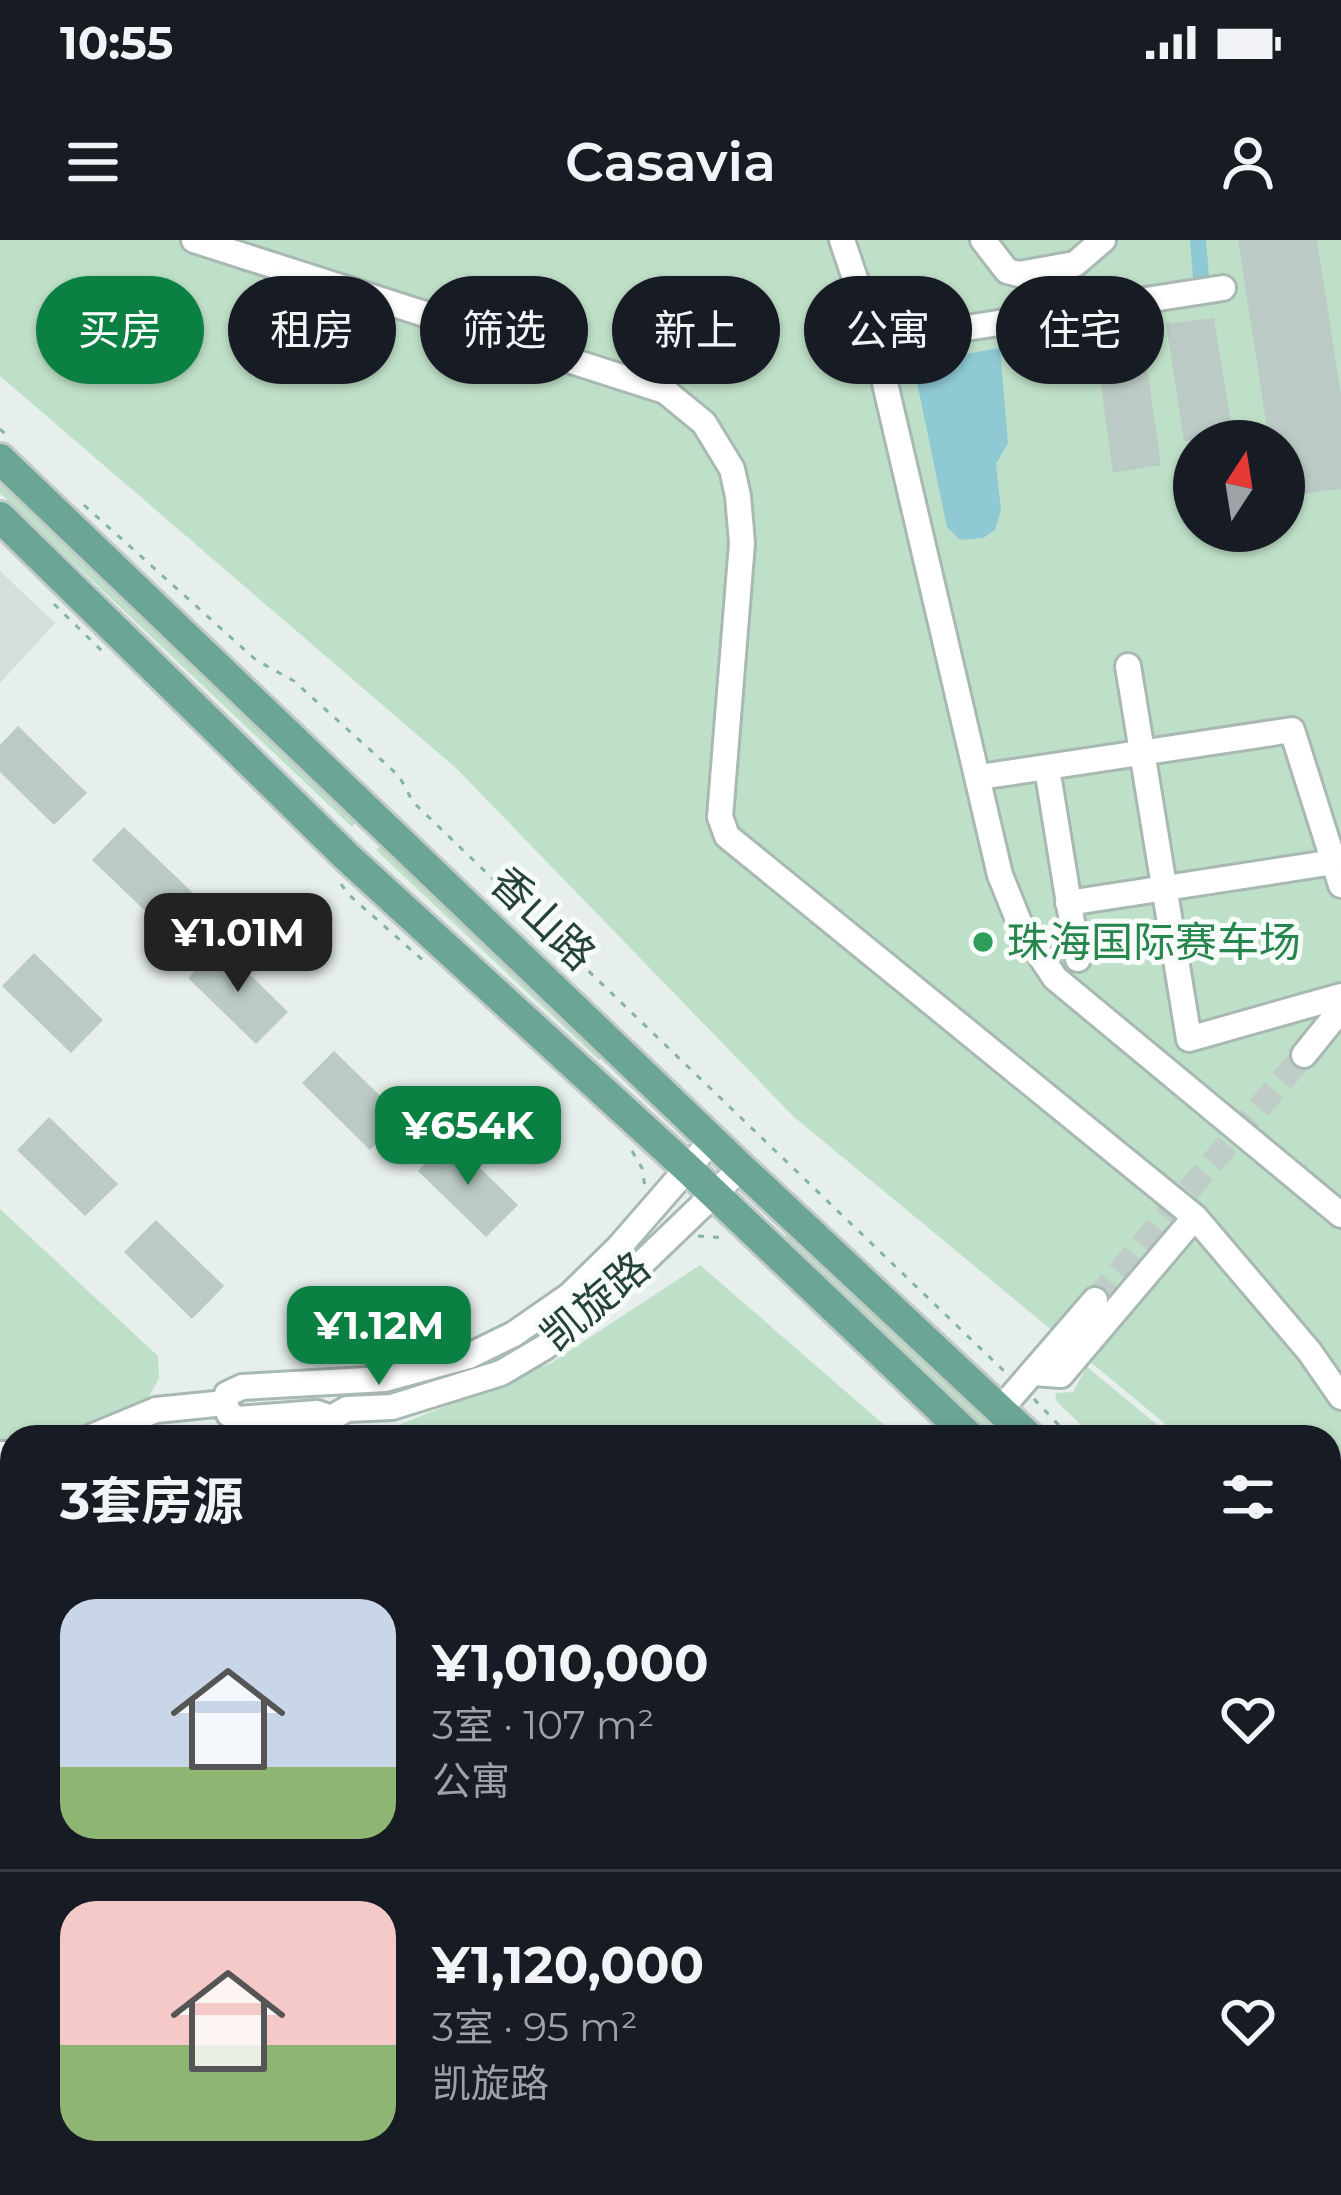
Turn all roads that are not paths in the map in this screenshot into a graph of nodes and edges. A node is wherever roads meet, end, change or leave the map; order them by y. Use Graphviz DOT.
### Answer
graph roads {
  1 [pos="194,240"];
  2 [pos="842,240"];
  3 [pos="983,240"];
  4 [pos="1103,240"];
  5 [pos="854,276"];
  6 [pos="1223,288"];
  7 [pos="972,327"];
  8 [pos="886,384"];
  9 [pos="8,451"];
  10 [pos="0,517"];
  11 [pos="1128,666"];
  12 [pos="1145,751"];
  13 [pos="1047,768"];
  14 [pos="980,777"];
  15 [pos="1337,874"];
  16 [pos="1166,889"];
  17 [pos="1068,904"];
  18 [pos="1078,958"];
  19 [pos="1341,996"];
  20 [pos="1341,1009"];
  21 [pos="1304,1055"];
  22 [pos="713,1139"];
  23 [pos="687,1168"];
  24 [pos="741,1168"];
  25 [pos="714,1194"];
  26 [pos="1341,1215"];
  27 [pos="1196,1217"];
  28 [pos="1095,1300"];
  29 [pos="1034,1373"];
  30 [pos="316,1385"];
  31 [pos="345,1397"];
  32 [pos="1341,1397"];
  33 [pos="225,1403"];
  34 [pos="1000,1410"];
  35 [pos="317,1412"];
  36 [pos="121,1425"];
  37 [pos="957,1425"];
  38 [pos="1016,1425"];
  1 -- 27 [label="street"];
  2 -- 5 [label="street"];
  3 -- 4 [label="street"];
  6 -- 7 [label="street"];
  8 -- 14 [label="street"];
  9 -- 22 [label="main road, 香山路"];
  10 -- 23 [label="main road, 香山路"];
  11 -- 12 [label="street"];
  12 -- 13 [label="street"];
  12 -- 15 [label="street"];
  12 -- 16 [label="street"];
  13 -- 14 [label="street"];
  13 -- 17 [label="street"];
  14 -- 26 [label="street"];
  15 -- 16 [label="street"];
  16 -- 17 [label="street"];
  16 -- 19 [label="street"];
  17 -- 18 [label="street"];
  20 -- 21 [label="street"];
  22 -- 23 [label="street, 凯旋路"];
  22 -- 24 [label="main road, 香山路"];
  23 -- 25 [label="main road, 香山路"];
  23 -- 31 [label="street, 凯旋路"];
  24 -- 25 [label="street, 凯旋路"];
  24 -- 34 [label="main road, 香山路"];
  25 -- 31 [label="street, 凯旋路"];
  25 -- 37 [label="main road, 香山路"];
  27 -- 29 [label="street"];
  27 -- 32 [label="street"];
  28 -- 29 [label="street"];
  29 -- 34 [label="street"];
  30 -- 31 [label="street, 凯旋路"];
  30 -- 33 [label="street, 凯旋路"];
  30 -- 35 [label="street"];
  31 -- 35 [label="street, 凯旋路"];
  33 -- 35 [label="street, 凯旋路"];
  33 -- 36 [label="street, 凯旋路"];
  34 -- 38 [label="main road, 香山路"];
}
